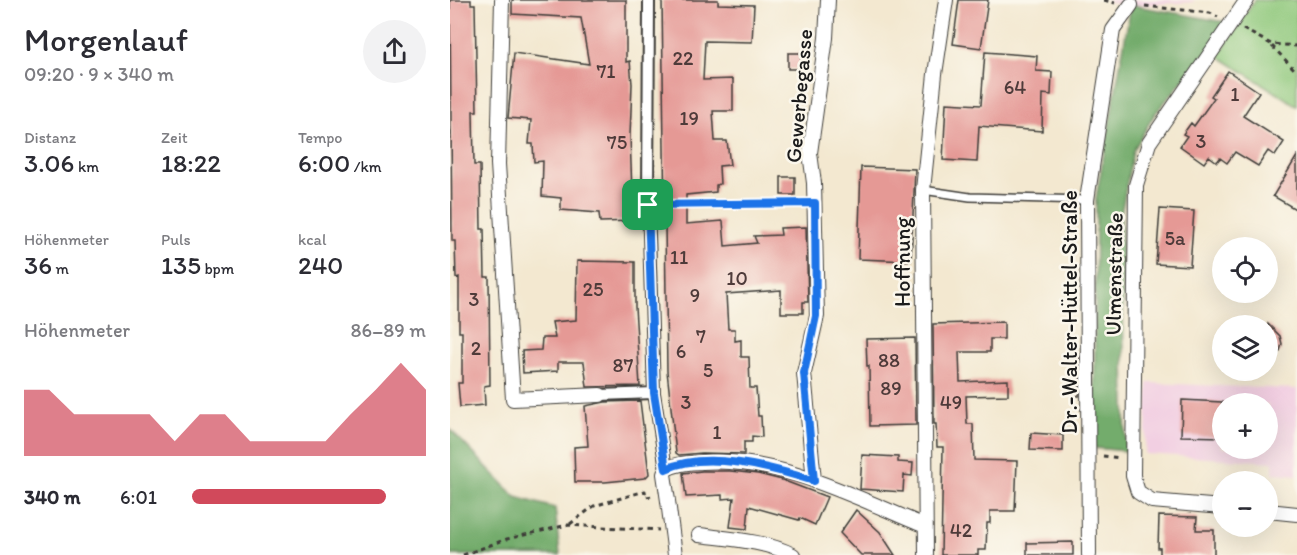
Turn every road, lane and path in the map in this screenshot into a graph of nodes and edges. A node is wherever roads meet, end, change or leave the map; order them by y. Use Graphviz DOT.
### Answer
graph roads {
  1 [pos="502,0"];
  2 [pos="649,0"];
  3 [pos="828,0"];
  4 [pos="946,0"];
  5 [pos="1247,0"];
  6 [pos="1131,5"];
  7 [pos="1231,23"];
  8 [pos="1271,44"];
  9 [pos="1297,46"];
  10 [pos="1297,72"];
  11 [pos="922,190"];
  12 [pos="1088,200"];
  13 [pos="815,203"];
  14 [pos="648,205"];
  15 [pos="654,393"];
  16 [pos="600,395"];
  17 [pos="1089,455"];
  18 [pos="1133,459"];
  19 [pos="666,469"];
  20 [pos="814,481"];
  21 [pos="646,497"];
  22 [pos="1212,506"];
  23 [pos="1278,512"];
  24 [pos="1297,514"];
  25 [pos="568,525"];
  26 [pos="925,526"];
  27 [pos="667,531"];
  28 [pos="699,535"];
  29 [pos="463,555"];
  30 [pos="675,555"];
  31 [pos="793,555"];
  32 [pos="926,555"];
  33 [pos="1089,555"];
  1 -- 16 [label="street"];
  2 -- 14 [label="street"];
  3 -- 13 [label="street, Gewerbegasse"];
  4 -- 11 [label="street, Hoffnung"];
  5 -- 7 [label="street, Ulmenstraße"];
  6 -- 7 [label="path"];
  6 -- 12 [label="street, Dr.-Walter-Hüttel-Straße"];
  7 -- 8 [label="path"];
  7 -- 18 [label="street, Ulmenstraße"];
  8 -- 9 [label="path"];
  8 -- 10 [label="path"];
  11 -- 12 [label="lane"];
  11 -- 26 [label="street, Hoffnung"];
  12 -- 17 [label="street, Dr.-Walter-Hüttel-Straße"];
  13 -- 14 [label="path"];
  13 -- 20 [label="street, Gewerbegasse"];
  14 -- 15 [label="street"];
  15 -- 16 [label="street"];
  15 -- 19 [label="street"];
  17 -- 18 [label="path"];
  17 -- 33 [label="street, Dr.-Walter-Hüttel-Straße"];
  18 -- 22 [label="street, Ulmenstraße"];
  19 -- 20 [label="street"];
  19 -- 30 [label="street, bridge"];
  20 -- 26 [label="street"];
  21 -- 25 [label="path"];
  23 -- 24 [label="street"];
  25 -- 27 [label="path"];
  25 -- 29 [label="path"];
  26 -- 32 [label="street, Hoffnung"];
  28 -- 31 [label="street"];
}
